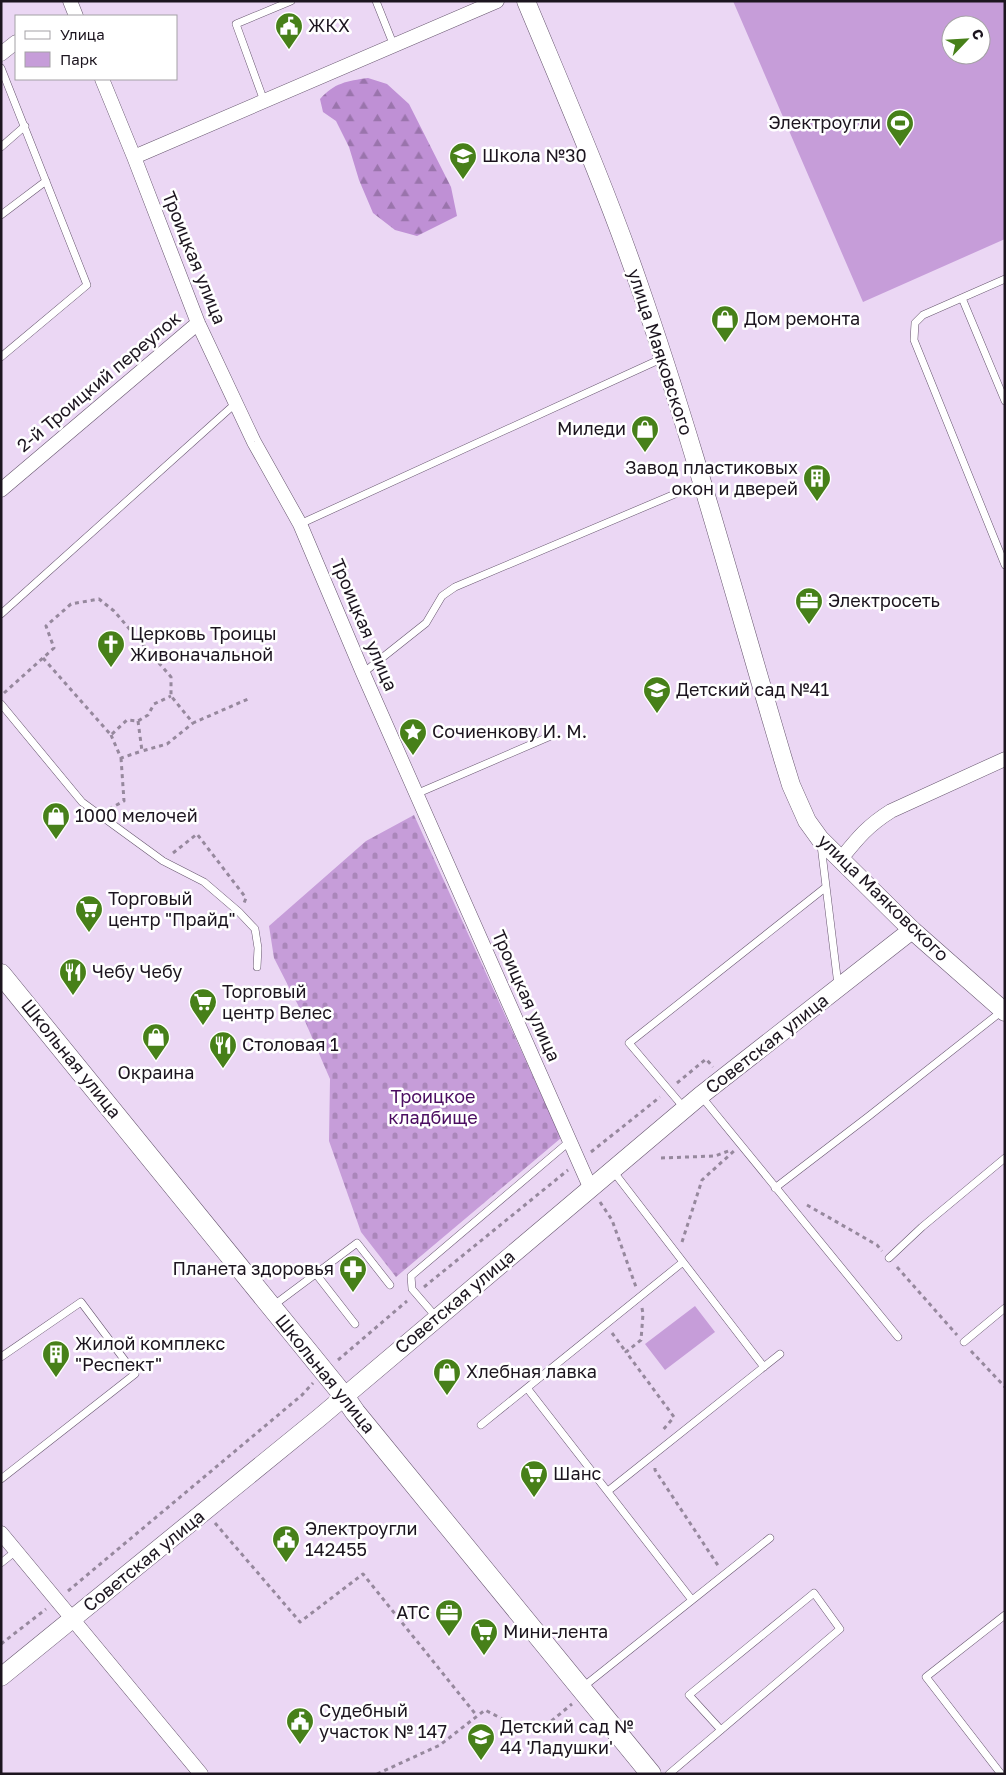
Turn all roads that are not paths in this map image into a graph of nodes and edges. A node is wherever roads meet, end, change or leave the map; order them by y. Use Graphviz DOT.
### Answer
graph roads {
  1 [pos="70,1"];
  2 [pos="292,1"];
  3 [pos="376,1"];
  4 [pos="497,1"];
  5 [pos="526,1"];
  6 [pos="76,15"];
  7 [pos="15,43"];
  8 [pos="394,46"];
  9 [pos="1,54"];
  10 [pos="1,68"];
  11 [pos="102,80"];
  12 [pos="264,101"];
  13 [pos="24,126"];
  14 [pos="1,147"];
  15 [pos="134,157"];
  16 [pos="46,181"];
  17 [pos="1,215"];
  18 [pos="1005,279"];
  19 [pos="962,298"];
  20 [pos="198,323"];
  21 [pos="1,357"];
  22 [pos="664,357"];
  23 [pos="1005,401"];
  24 [pos="236,403"];
  25 [pos="701,482"];
  26 [pos="1,490"];
  27 [pos="300,524"];
  28 [pos="1005,565"];
  29 [pos="1,614"];
  30 [pos="363,673"];
  31 [pos="1,704"];
  32 [pos="553,735"];
  33 [pos="1005,759"];
  34 [pos="416,794"];
  35 [pos="820,839"];
  36 [pos="840,860"];
  37 [pos="826,887"];
  38 [pos="912,930"];
  39 [pos="257,967"];
  40 [pos="1,974"];
  41 [pos="838,987"];
  42 [pos="1004,1011"];
  43 [pos="700,1096"];
  44 [pos="686,1109"];
  45 [pos="570,1141"];
  46 [pos="1005,1158"];
  47 [pos="612,1170"];
  48 [pos="590,1187"];
  49 [pos="776,1188"];
  50 [pos="889,1258"];
  51 [pos="683,1262"];
  52 [pos="316,1274"];
  53 [pos="390,1285"];
  54 [pos="272,1307"];
  55 [pos="1005,1308"];
  56 [pos="437,1318"];
  57 [pos="355,1324"];
  58 [pos="898,1337"];
  59 [pos="964,1342"];
  60 [pos="780,1354"];
  61 [pos="1,1357"];
  62 [pos="764,1367"];
  63 [pos="527,1388"];
  64 [pos="344,1396"];
  65 [pos="481,1425"];
  66 [pos="1,1479"];
  67 [pos="608,1492"];
  68 [pos="1,1534"];
  69 [pos="770,1538"];
  70 [pos="16,1551"];
  71 [pos="1,1563"];
  72 [pos="692,1600"];
  73 [pos="1005,1615"];
  74 [pos="73,1619"];
  75 [pos="1,1677"];
  76 [pos="583,1690"];
  77 [pos="720,1730"];
  78 [pos="201,1774"];
  79 [pos="651,1774"];
  80 [pos="669,1774"];
  81 [pos="1001,1774"];
  1 -- 6 [label="street"];
  2 -- 12 [label="lane"];
  3 -- 8 [label="lane"];
  4 -- 8 [label="street"];
  5 -- 22 [label="street, улица Маяковского"];
  7 -- 9 [label="street"];
  8 -- 12 [label="street"];
  10 -- 13 [label="lane"];
  11 -- 15 [label="street, Троицкая улица"];
  12 -- 15 [label="street"];
  13 -- 14 [label="lane"];
  13 -- 16 [label="lane"];
  15 -- 20 [label="street, Троицкая улица"];
  16 -- 17 [label="lane"];
  16 -- 21 [label="lane"];
  18 -- 19 [label="lane"];
  19 -- 23 [label="lane"];
  19 -- 28 [label="lane"];
  20 -- 24 [label="street, Троицкая улица"];
  20 -- 26 [label="street, 2-й Троицкий переулок"];
  22 -- 25 [label="street, улица Маяковского"];
  22 -- 27 [label="lane"];
  24 -- 27 [label="street, Троицкая улица"];
  24 -- 29 [label="lane"];
  25 -- 30 [label="lane"];
  25 -- 35 [label="street, улица Маяковского"];
  27 -- 30 [label="street, Троицкая улица"];
  30 -- 34 [label="street, Троицкая улица"];
  31 -- 39 [label="lane"];
  32 -- 34 [label="lane"];
  33 -- 36 [label="street"];
  34 -- 45 [label="street, Троицкая улица"];
  35 -- 36 [label="street, улица Маяковского"];
  35 -- 37 [label="lane"];
  36 -- 38 [label="street, улица Маяковского"];
  37 -- 41 [label="lane"];
  37 -- 44 [label="lane"];
  38 -- 41 [label="street, Советская улица"];
  38 -- 42 [label="street, улица Маяковского"];
  40 -- 54 [label="main road, Школьная улица"];
  41 -- 43 [label="street, Советская улица"];
  42 -- 49 [label="lane"];
  43 -- 44 [label="street, Советская улица"];
  43 -- 49 [label="lane"];
  44 -- 47 [label="street, Советская улица"];
  45 -- 48 [label="street, Троицкая улица"];
  45 -- 56 [label="lane"];
  46 -- 50 [label="lane"];
  47 -- 48 [label="street, Советская улица"];
  47 -- 51 [label="lane"];
  48 -- 56 [label="street, Советская улица"];
  49 -- 58 [label="lane"];
  51 -- 62 [label="lane"];
  51 -- 63 [label="lane"];
  52 -- 53 [label="lane"];
  52 -- 54 [label="lane"];
  52 -- 57 [label="lane"];
  54 -- 64 [label="main road, Школьная улица"];
  55 -- 59 [label="lane"];
  56 -- 64 [label="street, Советская улица"];
  60 -- 62 [label="lane"];
  61 -- 66 [label="lane"];
  62 -- 67 [label="lane"];
  63 -- 65 [label="lane"];
  63 -- 67 [label="lane"];
  64 -- 74 [label="street, Советская улица"];
  64 -- 76 [label="main road, Школьная улица"];
  67 -- 72 [label="lane"];
  68 -- 70 [label="street"];
  69 -- 72 [label="lane"];
  70 -- 71 [label="lane"];
  70 -- 74 [label="street"];
  72 -- 76 [label="lane"];
  73 -- 81 [label="lane"];
  74 -- 75 [label="street, Советская улица"];
  74 -- 78 [label="street"];
  76 -- 79 [label="main road, Школьная улица"];
  77 -- 77 [label="lane"];
  77 -- 80 [label="lane"];
}
